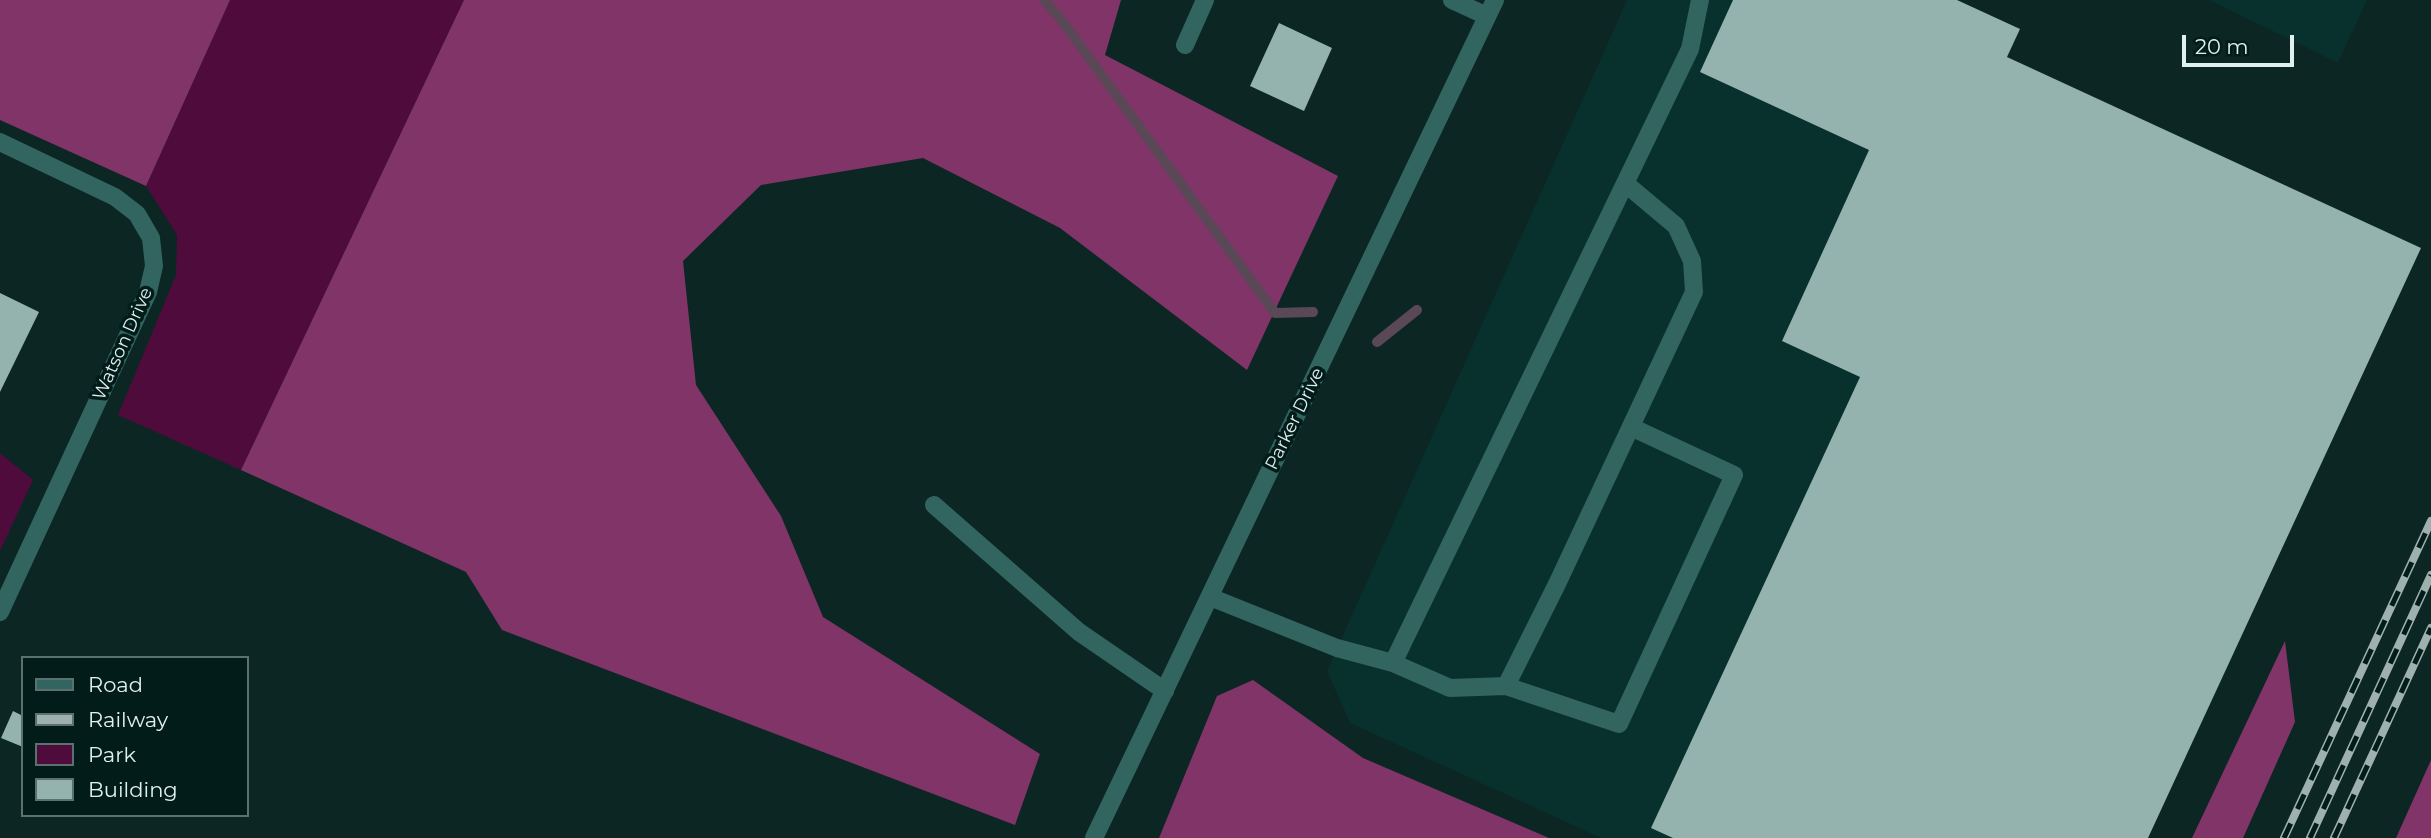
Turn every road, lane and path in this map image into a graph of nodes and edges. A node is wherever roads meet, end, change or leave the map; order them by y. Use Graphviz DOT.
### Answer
graph roads {
  1 [pos="1205,0"];
  2 [pos="1452,0"];
  3 [pos="1700,0"];
  4 [pos="1491,8"];
  5 [pos="1185,46"];
  6 [pos="0,142"];
  7 [pos="1626,184"];
  8 [pos="1631,427"];
  9 [pos="934,505"];
  10 [pos="1210,597"];
  11 [pos="0,612"];
  12 [pos="1393,663"];
  13 [pos="1506,686"];
  14 [pos="1165,691"];
  15 [pos="1094,838"];
  1 -- 5 [label="street"];
  2 -- 4 [label="street"];
  3 -- 7 [label="street"];
  4 -- 10 [label="street, Parker Drive"];
  6 -- 11 [label="street, Watson Drive"];
  7 -- 8 [label="street"];
  7 -- 12 [label="street"];
  8 -- 13 [label="street"];
  8 -- 13 [label="street"];
  9 -- 14 [label="street"];
  10 -- 12 [label="street"];
  10 -- 14 [label="street, Parker Drive"];
  12 -- 13 [label="street"];
  14 -- 15 [label="street, Parker Drive"];
}
